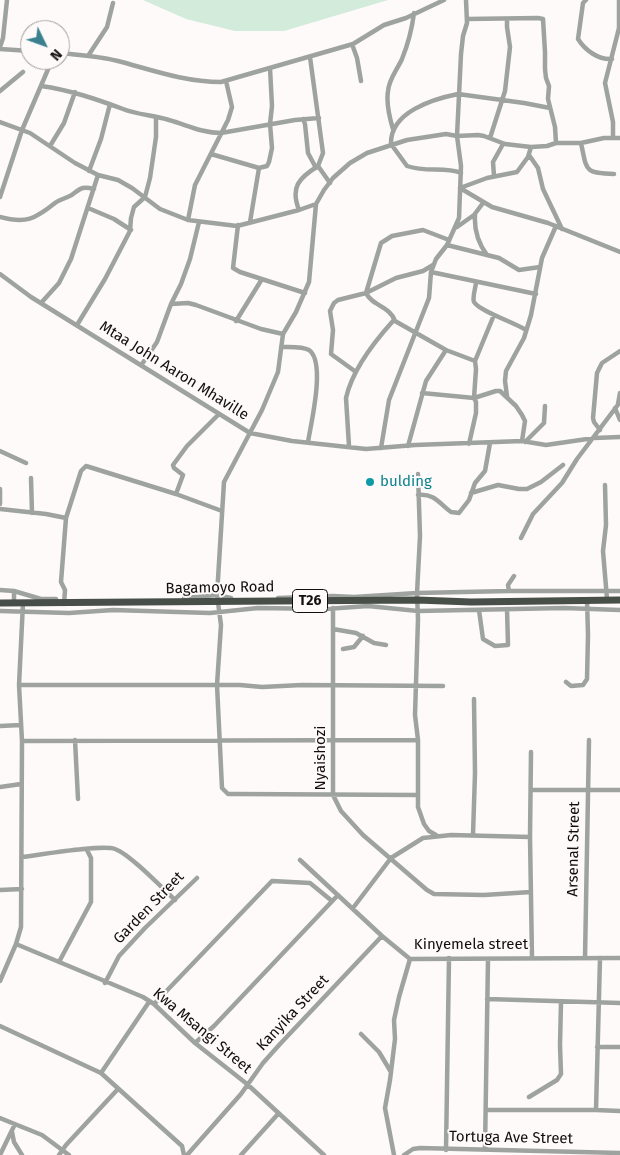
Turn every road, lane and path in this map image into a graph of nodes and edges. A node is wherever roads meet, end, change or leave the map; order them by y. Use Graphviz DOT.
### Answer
graph roads {
  1 [pos="7,0"];
  2 [pos="444,0"];
  3 [pos="466,0"];
  4 [pos="586,0"];
  5 [pos="619,0"];
  6 [pos="113,3"];
  7 [pos="414,13"];
  8 [pos="507,18"];
  9 [pos="467,19"];
  10 [pos="352,44"];
  11 [pos="0,48"];
  12 [pos="20,50"];
  13 [pos="70,54"];
  14 [pos="88,56"];
  15 [pos="310,57"];
  16 [pos="612,59"];
  17 [pos="270,68"];
  18 [pos="48,70"];
  19 [pos="23,72"];
  20 [pos="226,81"];
  21 [pos="361,81"];
  22 [pos="41,86"];
  23 [pos="0,91"];
  24 [pos="75,92"];
  25 [pos="458,94"];
  26 [pos="502,100"];
  27 [pos="110,104"];
  28 [pos="550,108"];
  29 [pos="156,117"];
  30 [pos="319,118"];
  31 [pos="303,119"];
  32 [pos="0,122"];
  33 [pos="270,124"];
  34 [pos="393,129"];
  35 [pos="22,130"];
  36 [pos="221,133"];
  37 [pos="457,136"];
  38 [pos="613,137"];
  39 [pos="490,138"];
  40 [pos="620,138"];
  41 [pos="495,141"];
  42 [pos="556,143"];
  43 [pos="581,143"];
  44 [pos="391,144"];
  45 [pos="503,144"];
  46 [pos="50,146"];
  47 [pos="531,147"];
  48 [pos="499,151"];
  49 [pos="210,154"];
  50 [pos="529,155"];
  51 [pos="317,167"];
  52 [pos="259,168"];
  53 [pos="89,171"];
  54 [pos="461,173"];
  55 [pos="614,174"];
  56 [pos="98,175"];
  57 [pos="494,176"];
  58 [pos="330,183"];
  59 [pos="460,188"];
  60 [pos="94,189"];
  61 [pos="0,197"];
  62 [pos="145,198"];
  63 [pos="483,203"];
  64 [pos="316,204"];
  65 [pos="88,208"];
  66 [pos="299,210"];
  67 [pos="475,215"];
  68 [pos="0,217"];
  69 [pos="188,220"];
  70 [pos="199,222"];
  71 [pos="250,222"];
  72 [pos="238,225"];
  73 [pos="556,226"];
  74 [pos="457,227"];
  75 [pos="562,229"];
  76 [pos="130,230"];
  77 [pos="448,243"];
  78 [pos="620,252"];
  79 [pos="487,256"];
  80 [pos="433,265"];
  81 [pos="540,267"];
  82 [pos="431,272"];
  83 [pos="0,274"];
  84 [pos="262,279"];
  85 [pos="476,282"];
  86 [pos="305,293"];
  87 [pos="366,293"];
  88 [pos="536,294"];
  89 [pos="41,303"];
  90 [pos="171,304"];
  91 [pos="494,314"];
  92 [pos="236,321"];
  93 [pos="395,321"];
  94 [pos="77,325"];
  95 [pos="526,330"];
  96 [pos="416,333"];
  97 [pos="283,334"];
  98 [pos="281,347"];
  99 [pos="446,350"];
  100 [pos="620,351"];
  101 [pos="475,361"];
  102 [pos="142,364"];
  103 [pos="356,372"];
  104 [pos="422,393"];
  105 [pos="620,393"];
  106 [pos="507,396"];
  107 [pos="474,398"];
  108 [pos="618,405"];
  109 [pos="544,406"];
  110 [pos="219,414"];
  111 [pos="620,420"];
  112 [pos="600,430"];
  113 [pos="250,433"];
  114 [pos="620,437"];
  115 [pos="594,438"];
  116 [pos="523,441"];
  117 [pos="308,442"];
  118 [pos="490,443"];
  119 [pos="469,444"];
  120 [pos="349,446"];
  121 [pos="408,446"];
  122 [pos="381,448"];
  123 [pos="0,451"];
  124 [pos="26,463"];
  125 [pos="564,465"];
  126 [pos="418,474"];
  127 [pos="31,478"];
  128 [pos="605,485"];
  129 [pos="0,489"];
  130 [pos="471,493"];
  131 [pos="176,494"];
  132 [pos="418,495"];
  133 [pos="0,504"];
  134 [pos="0,509"];
  135 [pos="222,511"];
  136 [pos="32,513"];
  137 [pos="66,518"];
  138 [pos="522,538"];
  139 [pos="514,576"];
  140 [pos="0,590"];
  141 [pos="508,590"];
  142 [pos="14,591"];
  143 [pos="607,591"];
  144 [pos="620,591"];
  145 [pos="478,592"];
  146 [pos="417,597"];
  147 [pos="218,599"];
  148 [pos="607,599"];
  149 [pos="586,600"];
  150 [pos="620,600"];
  151 [pos="64,602"];
  152 [pos="471,602"];
  153 [pos="0,604"];
  154 [pos="14,604"];
  155 [pos="23,604"];
  156 [pos="333,608"];
  157 [pos="507,609"];
  158 [pos="587,609"];
  159 [pos="479,610"];
  160 [pos="620,610"];
  161 [pos="0,611"];
  162 [pos="418,611"];
  163 [pos="22,612"];
  164 [pos="219,612"];
  165 [pos="333,629"];
  166 [pos="363,636"];
  167 [pos="386,645"];
  168 [pos="343,649"];
  169 [pos="566,682"];
  170 [pos="19,685"];
  171 [pos="217,685"];
  172 [pos="416,685"];
  173 [pos="333,686"];
  174 [pos="443,686"];
  175 [pos="474,699"];
  176 [pos="21,725"];
  177 [pos="0,726"];
  178 [pos="75,740"];
  179 [pos="418,740"];
  180 [pos="589,740"];
  181 [pos="22,741"];
  182 [pos="219,741"];
  183 [pos="334,741"];
  184 [pos="531,752"];
  185 [pos="21,784"];
  186 [pos="0,787"];
  187 [pos="531,790"];
  188 [pos="587,790"];
  189 [pos="620,790"];
  190 [pos="333,795"];
  191 [pos="418,796"];
  192 [pos="78,799"];
  193 [pos="436,835"];
  194 [pos="473,835"];
  195 [pos="530,837"];
  196 [pos="87,850"];
  197 [pos="22,857"];
  198 [pos="391,858"];
  199 [pos="300,860"];
  200 [pos="196,878"];
  201 [pos="22,889"];
  202 [pos="0,890"];
  203 [pos="531,892"];
  204 [pos="338,895"];
  205 [pos="175,900"];
  206 [pos="332,901"];
  207 [pos="352,908"];
  208 [pos="382,936"];
  209 [pos="16,944"];
  210 [pos="449,958"];
  211 [pos="532,958"];
  212 [pos="585,958"];
  213 [pos="600,958"];
  214 [pos="620,958"];
  215 [pos="410,959"];
  216 [pos="488,959"];
  217 [pos="59,962"];
  218 [pos="0,981"];
  219 [pos="106,982"];
  220 [pos="487,999"];
  221 [pos="561,1002"];
  222 [pos="598,1002"];
  223 [pos="620,1002"];
  224 [pos="151,1003"];
  225 [pos="0,1026"];
  226 [pos="361,1034"];
  227 [pos="196,1043"];
  228 [pos="597,1047"];
  229 [pos="620,1047"];
  230 [pos="391,1072"];
  231 [pos="101,1073"];
  232 [pos="247,1084"];
  233 [pos="118,1089"];
  234 [pos="529,1097"];
  235 [pos="486,1110"];
  236 [pos="596,1110"];
  237 [pos="620,1111"];
  238 [pos="278,1114"];
  239 [pos="0,1118"];
  240 [pos="15,1124"];
  241 [pos="12,1131"];
  242 [pos="485,1149"];
  243 [pos="64,1150"];
  244 [pos="446,1150"];
  245 [pos="544,1153"];
  246 [pos="244,1154"];
  247 [pos="585,1154"];
  248 [pos="620,1154"];
  249 [pos="0,1155"];
  250 [pos="22,1155"];
  251 [pos="60,1155"];
  252 [pos="69,1155"];
  253 [pos="186,1155"];
  254 [pos="324,1155"];
  255 [pos="394,1155"];
  256 [pos="404,1155"];
  1 -- 11 [label="street"];
  2 -- 7 [label="street"];
  3 -- 9 [label="street"];
  4 -- 16 [label="street"];
  5 -- 16 [label="street"];
  6 -- 14 [label="street"];
  7 -- 10 [label="street"];
  7 -- 34 [label="street"];
  8 -- 9 [label="street"];
  8 -- 26 [label="street"];
  8 -- 28 [label="street"];
  9 -- 25 [label="street"];
  10 -- 15 [label="street"];
  10 -- 21 [label="street"];
  11 -- 12 [label="street"];
  13 -- 14 [label="street"];
  14 -- 20 [label="street"];
  15 -- 17 [label="street"];
  15 -- 30 [label="street"];
  16 -- 38 [label="street"];
  17 -- 20 [label="street"];
  17 -- 33 [label="street"];
  18 -- 22 [label="street"];
  19 -- 23 [label="street"];
  20 -- 36 [label="street"];
  22 -- 24 [label="street"];
  22 -- 35 [label="street"];
  24 -- 27 [label="street"];
  24 -- 46 [label="street"];
  25 -- 26 [label="street"];
  25 -- 34 [label="street"];
  25 -- 37 [label="street"];
  26 -- 28 [label="street"];
  26 -- 39 [label="street"];
  27 -- 29 [label="street"];
  27 -- 53 [label="street"];
  28 -- 42 [label="street"];
  29 -- 36 [label="street"];
  29 -- 62 [label="street"];
  30 -- 31 [label="street"];
  30 -- 51 [label="street"];
  31 -- 33 [label="street"];
  31 -- 51 [label="street"];
  32 -- 35 [label="street"];
  33 -- 36 [label="street"];
  33 -- 52 [label="street"];
  34 -- 44 [label="street"];
  35 -- 46 [label="street"];
  35 -- 61 [label="street"];
  36 -- 49 [label="street"];
  37 -- 39 [label="street"];
  37 -- 44 [label="street"];
  37 -- 54 [label="street"];
  38 -- 40 [label="street"];
  38 -- 43 [label="street"];
  39 -- 41 [label="street"];
  41 -- 45 [label="street"];
  41 -- 48 [label="street"];
  42 -- 43 [label="street"];
  42 -- 47 [label="street"];
  43 -- 55 [label="street"];
  44 -- 54 [label="street"];
  44 -- 58 [label="street"];
  45 -- 47 [label="street"];
  45 -- 48 [label="street"];
  46 -- 53 [label="street"];
  47 -- 50 [label="street"];
  48 -- 57 [label="street"];
  49 -- 52 [label="street"];
  49 -- 69 [label="street"];
  50 -- 57 [label="street"];
  50 -- 75 [label="street"];
  51 -- 58 [label="street"];
  51 -- 66 [label="street"];
  52 -- 71 [label="street"];
  53 -- 56 [label="street"];
  54 -- 59 [label="street"];
  56 -- 60 [label="street"];
  56 -- 62 [label="street"];
  57 -- 59 [label="street"];
  58 -- 64 [label="street"];
  59 -- 63 [label="street"];
  59 -- 74 [label="street"];
  60 -- 65 [label="street"];
  60 -- 68 [label="street"];
  62 -- 69 [label="street"];
  62 -- 76 [label="street"];
  63 -- 67 [label="street"];
  63 -- 73 [label="street"];
  64 -- 66 [label="street"];
  64 -- 86 [label="street"];
  65 -- 76 [label="street"];
  65 -- 89 [label="street"];
  66 -- 71 [label="street"];
  67 -- 74 [label="street"];
  67 -- 79 [label="street"];
  69 -- 70 [label="street"];
  70 -- 72 [label="street"];
  70 -- 90 [label="street"];
  71 -- 72 [label="street"];
  72 -- 84 [label="street"];
  73 -- 75 [label="street"];
  73 -- 81 [label="street"];
  74 -- 77 [label="street"];
  75 -- 78 [label="street"];
  76 -- 94 [label="street"];
  77 -- 79 [label="street"];
  77 -- 80 [label="street"];
  77 -- 87 [label="street"];
  79 -- 81 [label="street"];
  80 -- 82 [label="street"];
  80 -- 87 [label="street"];
  81 -- 88 [label="street"];
  82 -- 85 [label="street"];
  82 -- 96 [label="street"];
  83 -- 89 [label="street, Mtaa John Aaron Mhaville"];
  84 -- 86 [label="street"];
  84 -- 92 [label="street"];
  85 -- 88 [label="street"];
  85 -- 91 [label="street"];
  86 -- 97 [label="street"];
  87 -- 93 [label="street"];
  87 -- 103 [label="street"];
  88 -- 95 [label="street"];
  89 -- 94 [label="street, Mtaa John Aaron Mhaville"];
  90 -- 92 [label="street"];
  90 -- 102 [label="street"];
  91 -- 95 [label="street"];
  91 -- 101 [label="street"];
  92 -- 97 [label="street"];
  93 -- 96 [label="street"];
  93 -- 103 [label="street"];
  94 -- 102 [label="street, Mtaa John Aaron Mhaville"];
  95 -- 106 [label="street"];
  96 -- 99 [label="street"];
  96 -- 122 [label="street"];
  97 -- 98 [label="street"];
  98 -- 113 [label="street"];
  98 -- 117 [label="street"];
  99 -- 101 [label="street"];
  99 -- 104 [label="street"];
  100 -- 112 [label="street"];
  101 -- 107 [label="street"];
  102 -- 110 [label="street, Mtaa John Aaron Mhaville"];
  103 -- 120 [label="street"];
  104 -- 107 [label="street"];
  104 -- 121 [label="street"];
  105 -- 108 [label="street"];
  106 -- 107 [label="street"];
  106 -- 116 [label="street"];
  107 -- 119 [label="street"];
  108 -- 111 [label="street"];
  108 -- 112 [label="street"];
  109 -- 116 [label="street"];
  110 -- 113 [label="street, Mtaa John Aaron Mhaville"];
  110 -- 131 [label="street"];
  112 -- 115 [label="street"];
  113 -- 117 [label="street, Mtaa John Aaron Mhaville"];
  113 -- 135 [label="street"];
  114 -- 115 [label="street, Mtaa John Aaron Mhaville"];
  115 -- 116 [label="street, Mtaa John Aaron Mhaville"];
  115 -- 138 [label="street"];
  116 -- 118 [label="street, Mtaa John Aaron Mhaville"];
  117 -- 120 [label="street, Mtaa John Aaron Mhaville"];
  118 -- 119 [label="street, Mtaa John Aaron Mhaville"];
  118 -- 130 [label="street"];
  119 -- 121 [label="street, Mtaa John Aaron Mhaville"];
  120 -- 122 [label="street, Mtaa John Aaron Mhaville"];
  121 -- 122 [label="street, Mtaa John Aaron Mhaville"];
  123 -- 124 [label="street"];
  125 -- 130 [label="street"];
  126 -- 132 [label="street"];
  127 -- 136 [label="street"];
  128 -- 143 [label="street"];
  129 -- 133 [label="street"];
  130 -- 132 [label="street"];
  131 -- 135 [label="street"];
  131 -- 137 [label="street"];
  132 -- 146 [label="street"];
  134 -- 136 [label="street"];
  135 -- 147 [label="street"];
  136 -- 137 [label="street"];
  137 -- 151 [label="street"];
  139 -- 141 [label="street"];
  140 -- 142 [label="street"];
  141 -- 143 [label="street"];
  141 -- 145 [label="street"];
  142 -- 151 [label="street"];
  142 -- 154 [label="street"];
  143 -- 144 [label="street"];
  143 -- 148 [label="street"];
  145 -- 146 [label="street"];
  145 -- 152 [label="street"];
  146 -- 147 [label="highway, Bagamoyo Road / T26"];
  146 -- 152 [label="highway, Bagamoyo Road / T26"];
  146 -- 162 [label="street"];
  147 -- 151 [label="highway, Bagamoyo Road / T26"];
  147 -- 164 [label="street"];
  148 -- 149 [label="highway, Bagamoyo Road / T26"];
  148 -- 150 [label="highway, Bagamoyo Road / T26"];
  149 -- 152 [label="highway, Bagamoyo Road / T26"];
  149 -- 158 [label="street"];
  151 -- 155 [label="highway, Bagamoyo Road / T26"];
  153 -- 154 [label="highway, Bagamoyo Road / T26"];
  154 -- 155 [label="highway, Bagamoyo Road / T26"];
  155 -- 163 [label="street"];
  156 -- 162 [label="street"];
  156 -- 164 [label="street"];
  156 -- 165 [label="street, Nyaishozi"];
  157 -- 158 [label="street"];
  157 -- 159 [label="street"];
  157 -- 159 [label="street"];
  158 -- 160 [label="street"];
  158 -- 169 [label="street"];
  159 -- 162 [label="street"];
  161 -- 163 [label="street"];
  162 -- 172 [label="street"];
  163 -- 164 [label="street"];
  163 -- 170 [label="street"];
  164 -- 171 [label="street"];
  165 -- 166 [label="street"];
  165 -- 173 [label="street, Nyaishozi"];
  166 -- 167 [label="street"];
  166 -- 168 [label="street"];
  170 -- 171 [label="street"];
  170 -- 176 [label="street"];
  171 -- 173 [label="street"];
  171 -- 182 [label="street"];
  172 -- 173 [label="street"];
  172 -- 174 [label="street"];
  172 -- 179 [label="street"];
  173 -- 183 [label="street, Nyaishozi"];
  175 -- 194 [label="street"];
  176 -- 177 [label="street"];
  176 -- 181 [label="street"];
  178 -- 181 [label="street"];
  178 -- 182 [label="street"];
  178 -- 192 [label="street"];
  179 -- 183 [label="street"];
  179 -- 191 [label="street"];
  180 -- 188 [label="street, Arsenal Street"];
  181 -- 185 [label="street"];
  182 -- 183 [label="street"];
  182 -- 190 [label="street"];
  183 -- 190 [label="street, Nyaishozi"];
  184 -- 187 [label="street"];
  185 -- 186 [label="street"];
  185 -- 197 [label="street"];
  187 -- 188 [label="street"];
  187 -- 195 [label="street"];
  188 -- 189 [label="street"];
  188 -- 212 [label="street, Arsenal Street"];
  190 -- 191 [label="street"];
  190 -- 198 [label="street, Nyaishozi"];
  191 -- 193 [label="street"];
  193 -- 194 [label="street"];
  193 -- 198 [label="street"];
  194 -- 195 [label="street"];
  195 -- 203 [label="street"];
  196 -- 197 [label="street"];
  196 -- 205 [label="street"];
  196 -- 217 [label="street"];
  197 -- 201 [label="street"];
  198 -- 203 [label="street, Nyaishozi"];
  198 -- 207 [label="street"];
  199 -- 204 [label="street, Kinyemela street"];
  200 -- 205 [label="street, Garden Street"];
  201 -- 202 [label="street"];
  201 -- 209 [label="street"];
  203 -- 211 [label="street"];
  204 -- 206 [label="street"];
  204 -- 207 [label="street, Kinyemela street"];
  205 -- 219 [label="street, Garden Street"];
  206 -- 224 [label="street"];
  206 -- 227 [label="street"];
  207 -- 208 [label="street, Kinyemela street"];
  208 -- 215 [label="street, Kinyemela street"];
  208 -- 232 [label="street, Kanyika Street"];
  209 -- 217 [label="street, Kwa Msangi Street"];
  209 -- 218 [label="street"];
  210 -- 215 [label="street, Kinyemela street"];
  210 -- 216 [label="street, Kinyemela street"];
  210 -- 244 [label="street"];
  211 -- 212 [label="street, Kinyemela street"];
  211 -- 216 [label="street, Kinyemela street"];
  212 -- 213 [label="street, Kinyemela street"];
  213 -- 214 [label="street, Kinyemela street"];
  213 -- 222 [label="street"];
  215 -- 230 [label="street"];
  216 -- 220 [label="street"];
  217 -- 219 [label="street, Kwa Msangi Street"];
  219 -- 224 [label="street, Kwa Msangi Street"];
  220 -- 221 [label="street"];
  220 -- 235 [label="street"];
  221 -- 222 [label="street"];
  221 -- 234 [label="street"];
  222 -- 223 [label="street"];
  222 -- 228 [label="street"];
  224 -- 227 [label="street, Kwa Msangi Street"];
  224 -- 231 [label="street"];
  225 -- 231 [label="street"];
  226 -- 230 [label="street"];
  227 -- 232 [label="street, Kwa Msangi Street"];
  228 -- 229 [label="street"];
  228 -- 236 [label="street"];
  230 -- 255 [label="street"];
  231 -- 233 [label="street"];
  232 -- 238 [label="street, Kwa Msangi Street"];
  232 -- 253 [label="street, Kanyika Street"];
  233 -- 243 [label="street"];
  233 -- 253 [label="street"];
  235 -- 236 [label="street"];
  235 -- 242 [label="street"];
  236 -- 237 [label="street"];
  238 -- 246 [label="street"];
  238 -- 254 [label="street, Kwa Msangi Street"];
  239 -- 240 [label="street"];
  240 -- 241 [label="street"];
  240 -- 243 [label="street"];
  241 -- 249 [label="street"];
  241 -- 250 [label="street"];
  242 -- 244 [label="street, Tortuga Ave Street"];
  242 -- 245 [label="street, Tortuga Ave Street"];
  243 -- 251 [label="street"];
  243 -- 252 [label="street"];
  244 -- 256 [label="street, Tortuga Ave Street"];
  245 -- 247 [label="street, Tortuga Ave Street"];
  247 -- 248 [label="street, Tortuga Ave Street"];
}
